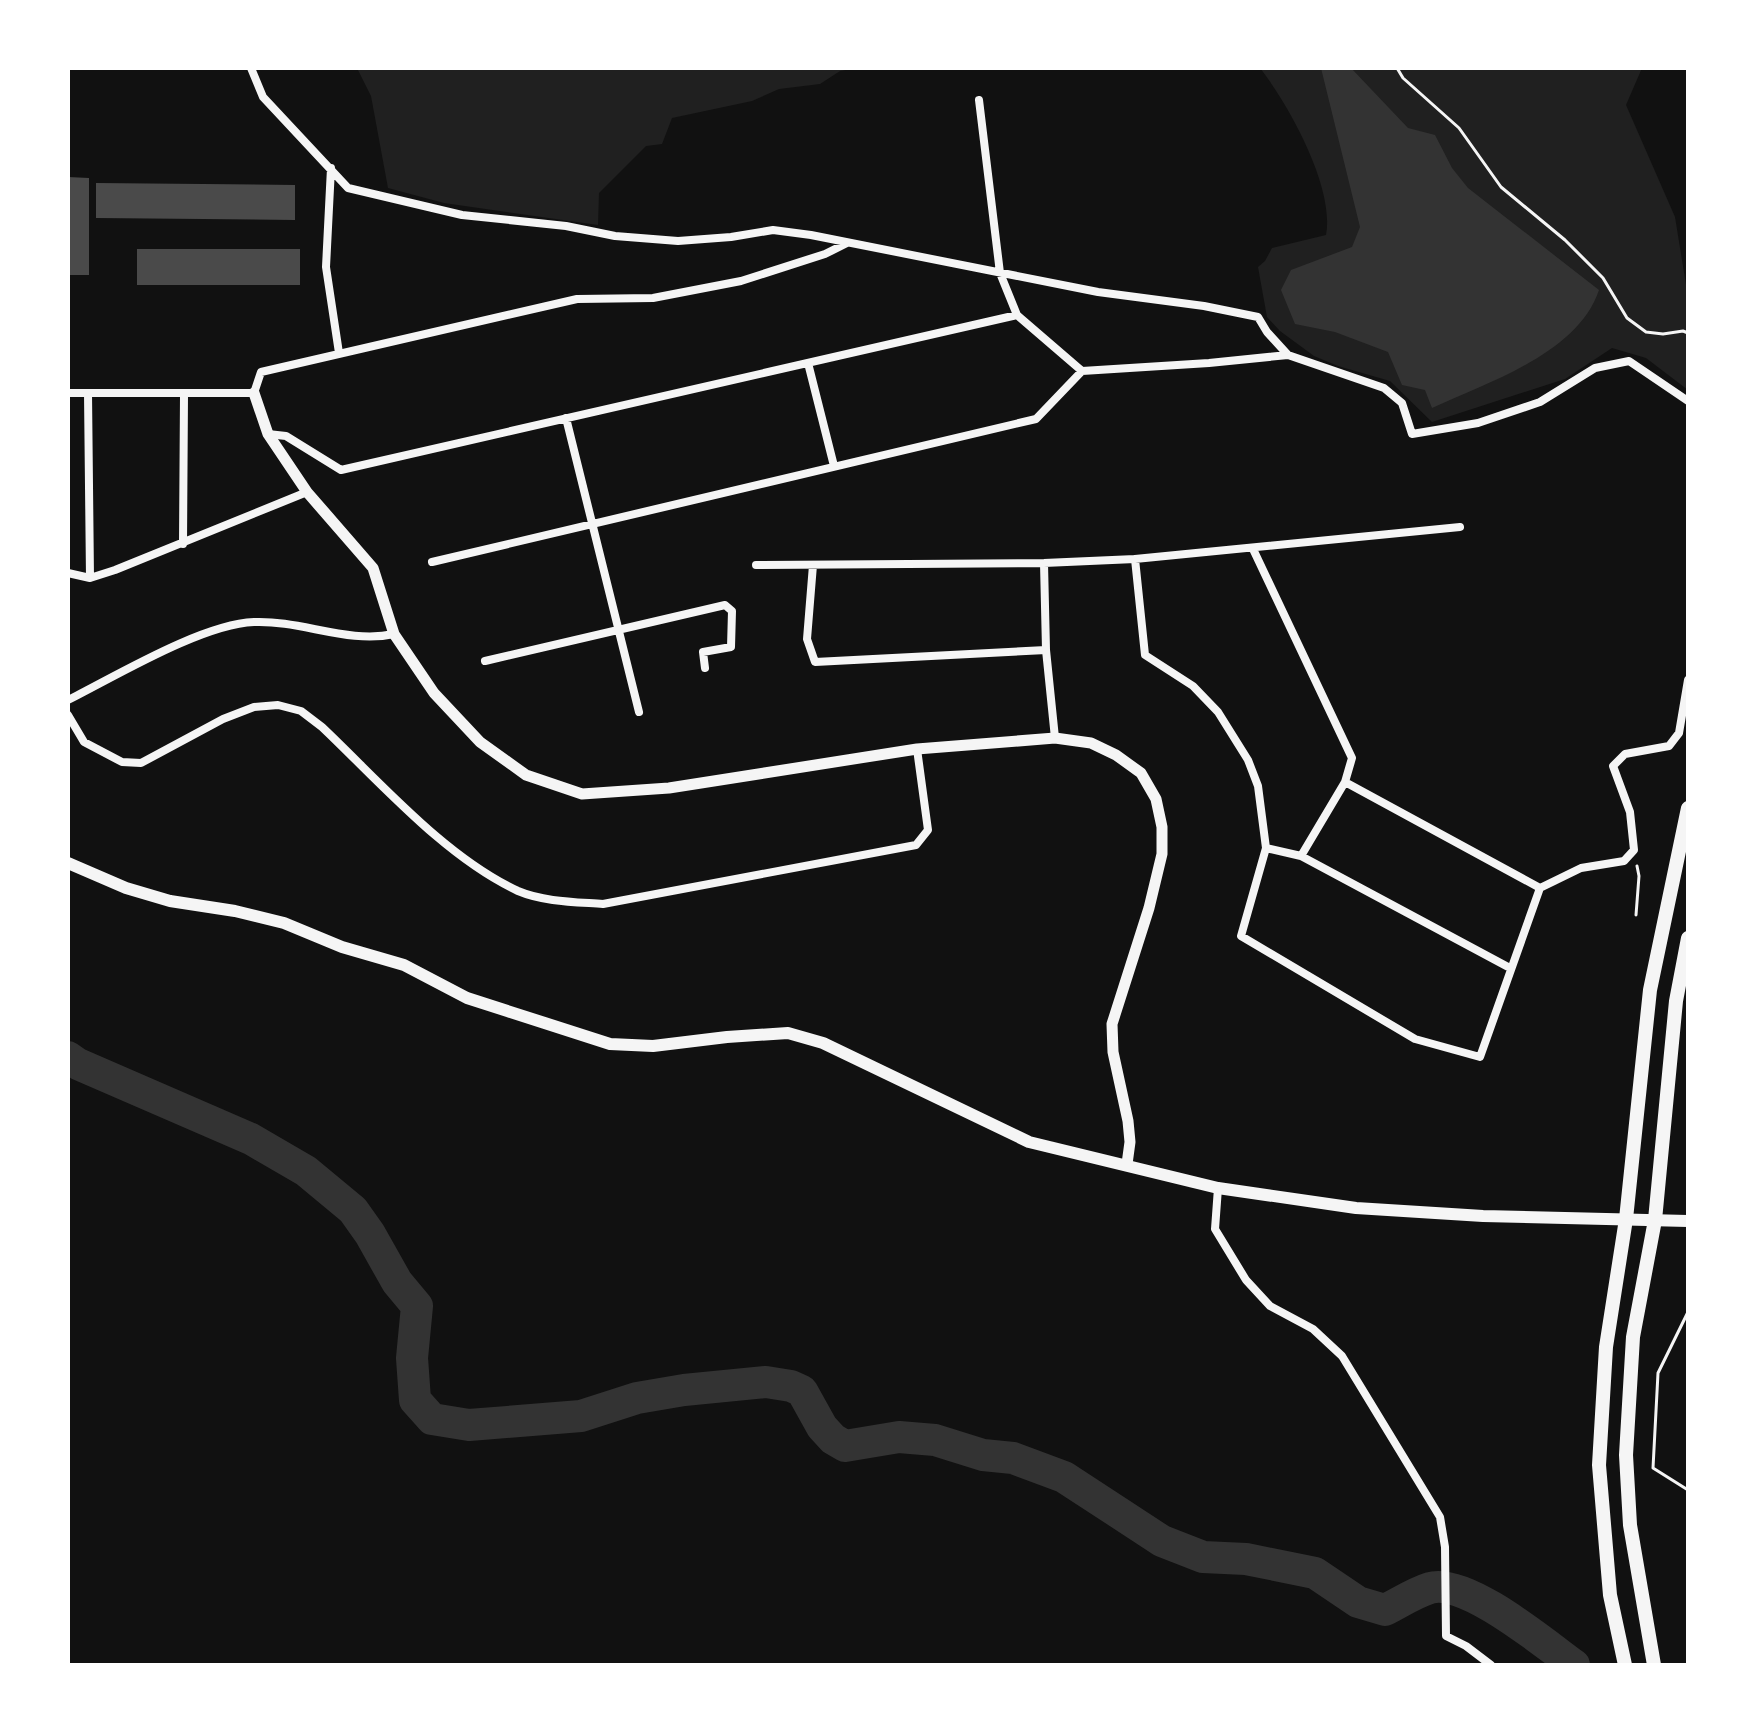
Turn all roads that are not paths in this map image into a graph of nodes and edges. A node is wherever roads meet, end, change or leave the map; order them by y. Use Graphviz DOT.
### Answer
graph roads {
  1 [pos="251,68"];
  2 [pos="979,100"];
  3 [pos="331,167"];
  4 [pos="848,242"];
  5 [pos="1000,273"];
  6 [pos="1017,315"];
  7 [pos="339,353"];
  8 [pos="1288,355"];
  9 [pos="808,363"];
  10 [pos="1082,371"];
  11 [pos="68,393"];
  12 [pos="88,393"];
  13 [pos="254,393"];
  14 [pos="184,395"];
  15 [pos="1688,401"];
  16 [pos="566,418"];
  17 [pos="268,434"];
  18 [pos="834,466"];
  19 [pos="307,492"];
  20 [pos="593,525"];
  21 [pos="1460,527"];
  22 [pos="183,544"];
  23 [pos="1253,549"];
  24 [pos="1135,559"];
  25 [pos="432,562"];
  26 [pos="1044,563"];
  27 [pos="756,565"];
  28 [pos="813,565"];
  29 [pos="68,573"];
  30 [pos="90,578"];
  31 [pos="618,628"];
  32 [pos="394,634"];
  33 [pos="1046,650"];
  34 [pos="485,661"];
  35 [pos="705,668"];
  36 [pos="1688,680"];
  37 [pos="68,700"];
  38 [pos="639,712"];
  39 [pos="68,715"];
  40 [pos="1055,738"];
  41 [pos="917,749"];
  42 [pos="1345,782"];
  43 [pos="1688,808"];
  44 [pos="1266,848"];
  45 [pos="1301,856"];
  46 [pos="68,863"];
  47 [pos="1540,888"];
  48 [pos="1688,938"];
  49 [pos="1510,968"];
  50 [pos="1127,1164"];
  51 [pos="1218,1188"];
  52 [pos="1626,1219"];
  53 [pos="1655,1220"];
  54 [pos="1688,1221"];
  55 [pos="1491,1665"];
  56 [pos="1625,1665"];
  57 [pos="1654,1665"];
  1 -- 3 [label="street"];
  2 -- 5 [label="street"];
  3 -- 4 [label="street"];
  3 -- 7 [label="street"];
  4 -- 5 [label="street"];
  4 -- 7 [label="street"];
  5 -- 6 [label="street"];
  5 -- 8 [label="street"];
  6 -- 9 [label="street"];
  6 -- 10 [label="street"];
  7 -- 13 [label="street"];
  8 -- 10 [label="street"];
  8 -- 15 [label="street"];
  9 -- 16 [label="street"];
  9 -- 18 [label="street"];
  10 -- 18 [label="street"];
  11 -- 12 [label="street"];
  12 -- 14 [label="street"];
  12 -- 30 [label="street"];
  13 -- 14 [label="street"];
  13 -- 17 [label="street"];
  14 -- 22 [label="street"];
  16 -- 17 [label="street"];
  16 -- 20 [label="street"];
  17 -- 19 [label="street"];
  18 -- 20 [label="street"];
  19 -- 22 [label="street"];
  19 -- 32 [label="street"];
  20 -- 25 [label="street"];
  20 -- 31 [label="street"];
  21 -- 23 [label="street"];
  22 -- 30 [label="street"];
  23 -- 24 [label="street"];
  23 -- 42 [label="street"];
  24 -- 26 [label="street"];
  24 -- 44 [label="street"];
  26 -- 28 [label="street"];
  26 -- 33 [label="street"];
  27 -- 28 [label="street"];
  28 -- 33 [label="street"];
  29 -- 30 [label="street"];
  31 -- 34 [label="street"];
  31 -- 35 [label="street"];
  31 -- 38 [label="street"];
  32 -- 37 [label="street"];
  32 -- 41 [label="street"];
  33 -- 40 [label="street"];
  36 -- 47 [label="street"];
  39 -- 41 [label="street"];
  40 -- 41 [label="street"];
  40 -- 50 [label="street"];
  42 -- 45 [label="street"];
  42 -- 47 [label="street"];
  43 -- 52 [label="highway"];
  44 -- 45 [label="street"];
  44 -- 49 [label="street"];
  45 -- 49 [label="street"];
  46 -- 50 [label="main road"];
  47 -- 49 [label="street"];
  48 -- 53 [label="highway"];
  50 -- 51 [label="main road"];
  51 -- 52 [label="main road"];
  51 -- 55 [label="street"];
  52 -- 53 [label="main road"];
  52 -- 56 [label="highway"];
  53 -- 54 [label="main road"];
  53 -- 57 [label="highway"];
}
